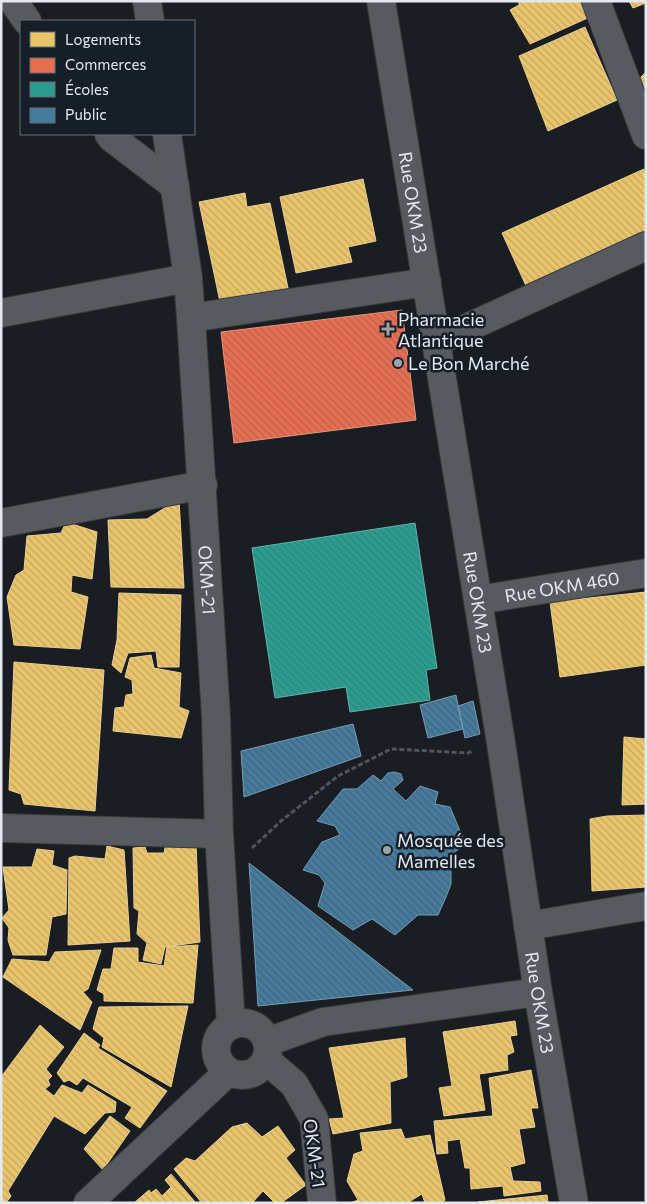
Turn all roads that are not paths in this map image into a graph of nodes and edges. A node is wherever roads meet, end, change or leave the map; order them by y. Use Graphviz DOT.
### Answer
graph roads {
  1 [pos="13,1"];
  2 [pos="147,1"];
  3 [pos="381,1"];
  4 [pos="596,1"];
  5 [pos="26,20"];
  6 [pos="150,20"];
  7 [pos="110,135"];
  8 [pos="167,135"];
  9 [pos="646,135"];
  10 [pos="175,186"];
  11 [pos="646,246"];
  12 [pos="188,278"];
  13 [pos="427,282"];
  14 [pos="1,313"];
  15 [pos="191,318"];
  16 [pos="436,342"];
  17 [pos="202,485"];
  18 [pos="1,523"];
  19 [pos="646,573"];
  20 [pos="478,600"];
  21 [pos="1,828"];
  22 [pos="220,846"];
  23 [pos="646,906"];
  24 [pos="528,926"];
  25 [pos="538,992"];
  26 [pos="231,1025"];
  27 [pos="266,1051"];
  28 [pos="228,1072"];
  29 [pos="88,1203"];
  30 [pos="322,1203"];
  31 [pos="574,1203"];
  1 -- 5 [label="street"];
  2 -- 6 [label="street"];
  3 -- 13 [label="street, Rue OKM 23"];
  4 -- 9 [label="street"];
  7 -- 10 [label="street"];
  8 -- 10 [label="street, OKM-21"];
  10 -- 12 [label="street, OKM-21"];
  11 -- 16 [label="street"];
  12 -- 14 [label="street"];
  12 -- 15 [label="street, OKM-21"];
  13 -- 15 [label="street"];
  13 -- 16 [label="street, Rue OKM 23"];
  15 -- 17 [label="street, OKM-21"];
  16 -- 20 [label="street, Rue OKM 23"];
  17 -- 18 [label="street"];
  17 -- 22 [label="street, OKM-21"];
  19 -- 20 [label="street, Rue OKM 460"];
  20 -- 24 [label="street, Rue OKM 23"];
  21 -- 22 [label="street"];
  22 -- 26 [label="street, OKM-21"];
  23 -- 24 [label="street"];
  24 -- 25 [label="street, Rue OKM 23"];
  25 -- 27 [label="street"];
  25 -- 31 [label="street, Rue OKM 23"];
  26 -- 27 [label="street"];
  26 -- 28 [label="street"];
  27 -- 28 [label="street"];
  27 -- 30 [label="street, OKM-21"];
  28 -- 29 [label="street"];
}
